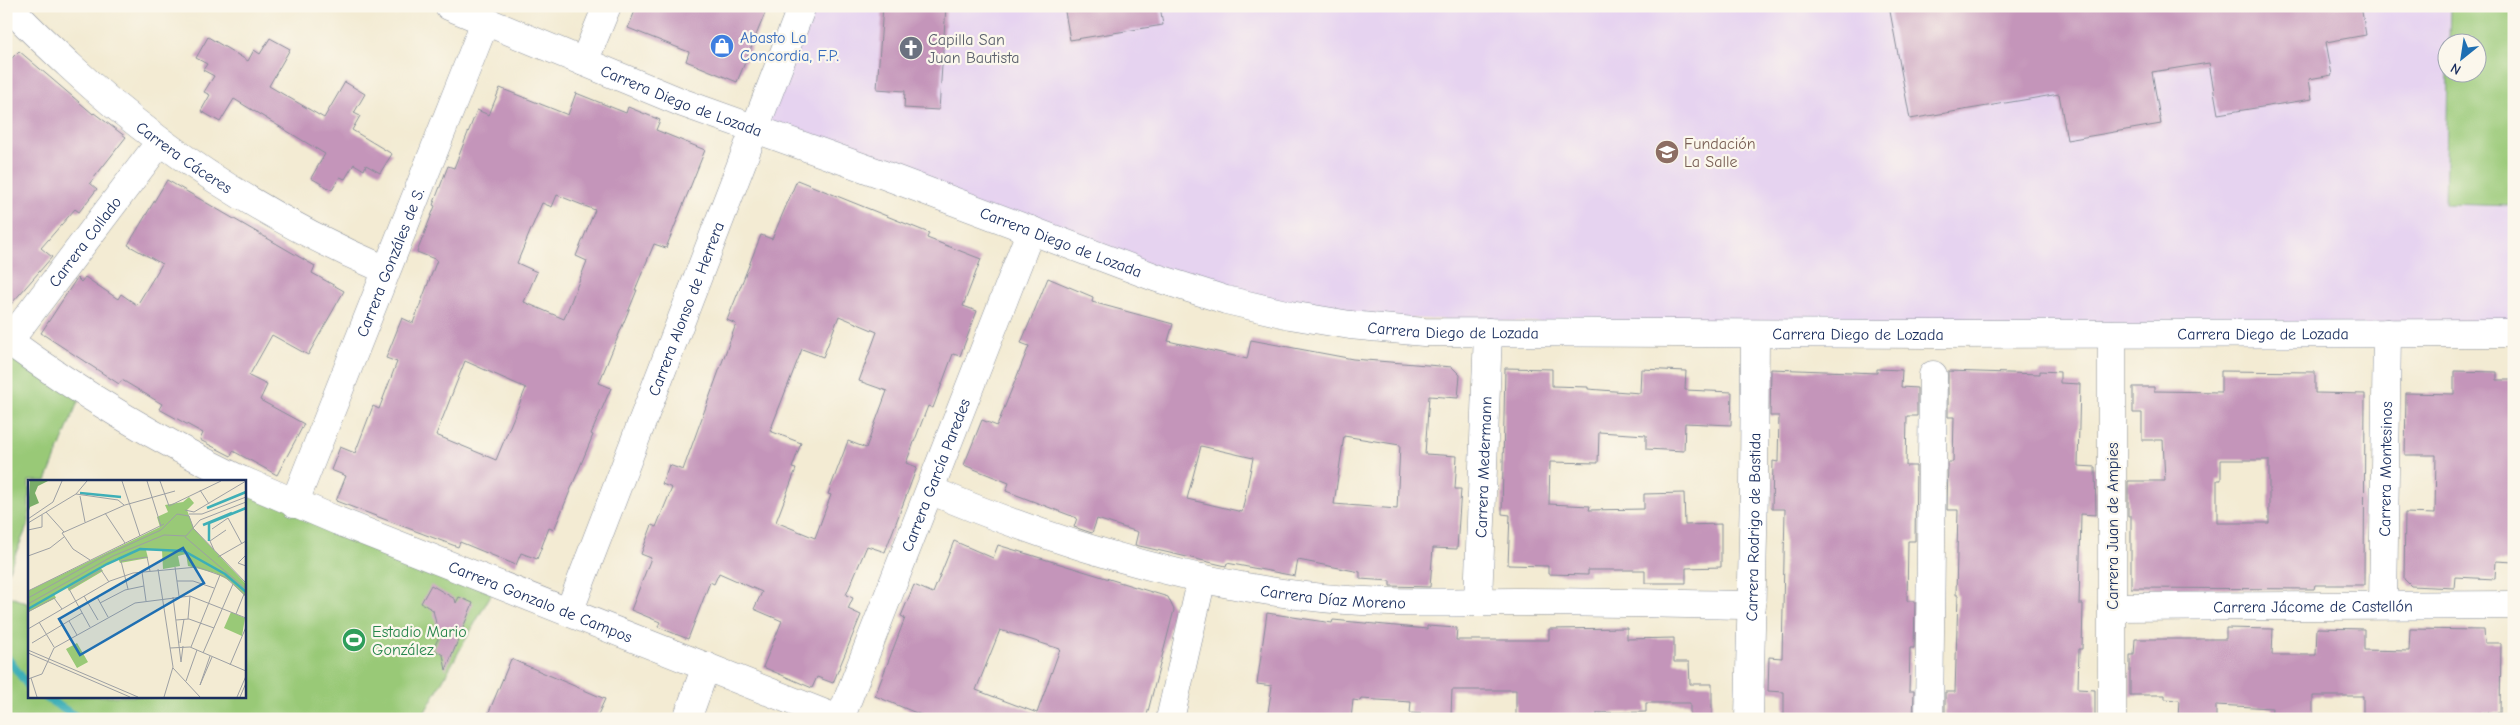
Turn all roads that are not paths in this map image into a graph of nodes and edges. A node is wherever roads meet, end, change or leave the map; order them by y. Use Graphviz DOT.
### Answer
graph roads {
  1 [pos="10,6"];
  2 [pos="450,6"];
  3 [pos="607,6"];
  4 [pos="802,6"];
  5 [pos="485,22"];
  6 [pos="584,62"];
  7 [pos="755,128"];
  8 [pos="160,142"];
  9 [pos="1031,230"];
  10 [pos="386,270"];
  11 [pos="1488,332"];
  12 [pos="2386,333"];
  13 [pos="2514,333"];
  14 [pos="1755,334"];
  15 [pos="2112,334"];
  16 [pos="7,340"];
  17 [pos="1933,375"];
  18 [pos="242,480"];
  19 [pos="245,481"];
  20 [pos="930,490"];
  21 [pos="294,504"];
  22 [pos="1202,578"];
  23 [pos="1478,602"];
  24 [pos="1752,605"];
  25 [pos="2383,605"];
  26 [pos="2514,605"];
  27 [pos="2112,607"];
  28 [pos="569,612"];
  29 [pos="706,666"];
  30 [pos="687,719"];
  31 [pos="839,719"];
  32 [pos="1170,719"];
  33 [pos="1750,719"];
  34 [pos="1929,719"];
  35 [pos="2112,719"];
  1 -- 8 [label="street, Carrera Cáceres"];
  2 -- 5 [label="street, Carrera Diego de Lozada"];
  3 -- 6 [label="street"];
  4 -- 7 [label="street, Carrera Alonso de Herrera"];
  5 -- 6 [label="street, Carrera Diego de Lozada"];
  5 -- 10 [label="street, Carrera Gonzáles de S."];
  6 -- 7 [label="street, Carrera Diego de Lozada"];
  7 -- 9 [label="street, Carrera Diego de Lozada"];
  7 -- 28 [label="street, Carrera Alonso de Herrera"];
  8 -- 10 [label="street, Carrera Cáceres"];
  8 -- 16 [label="street, Carrera Collado"];
  9 -- 11 [label="street, Carrera Diego de Lozada"];
  9 -- 20 [label="street, Carrera García Paredes"];
  10 -- 21 [label="street, Carrera Gonzáles de S."];
  11 -- 14 [label="street, Carrera Diego de Lozada"];
  11 -- 23 [label="street, Carrera Medermann"];
  12 -- 13 [label="street, Carrera Diego de Lozada"];
  12 -- 15 [label="street, Carrera Diego de Lozada"];
  12 -- 25 [label="street, Carrera Montesinos"];
  14 -- 15 [label="street, Carrera Diego de Lozada"];
  14 -- 24 [label="street, Carrera Rodrigo de Bastida"];
  15 -- 27 [label="street, Carrera Juan de Ampies"];
  16 -- 18 [label="street, Carrera Gonzalo de Campos"];
  17 -- 34 [label="street"];
  19 -- 21 [label="street, Carrera Gonzalo de Campos"];
  20 -- 22 [label="street, Carrera Díaz Moreno"];
  20 -- 31 [label="street, Carrera García Paredes"];
  21 -- 28 [label="street, Carrera Gonzalo de Campos"];
  22 -- 23 [label="street, Carrera Díaz Moreno"];
  22 -- 32 [label="street"];
  23 -- 24 [label="street, Carrera Díaz Moreno"];
  24 -- 33 [label="street, Carrera Rodrigo de Bastida"];
  25 -- 26 [label="street, Carrera Jácome de Castellón"];
  25 -- 27 [label="street, Carrera Jácome de Castellón"];
  27 -- 35 [label="street, Carrera Juan de Ampies"];
  28 -- 29 [label="street, Carrera Gonzalo de Campos"];
  29 -- 30 [label="street"];
  29 -- 31 [label="street, Carrera Gonzalo de Campos"];
}
